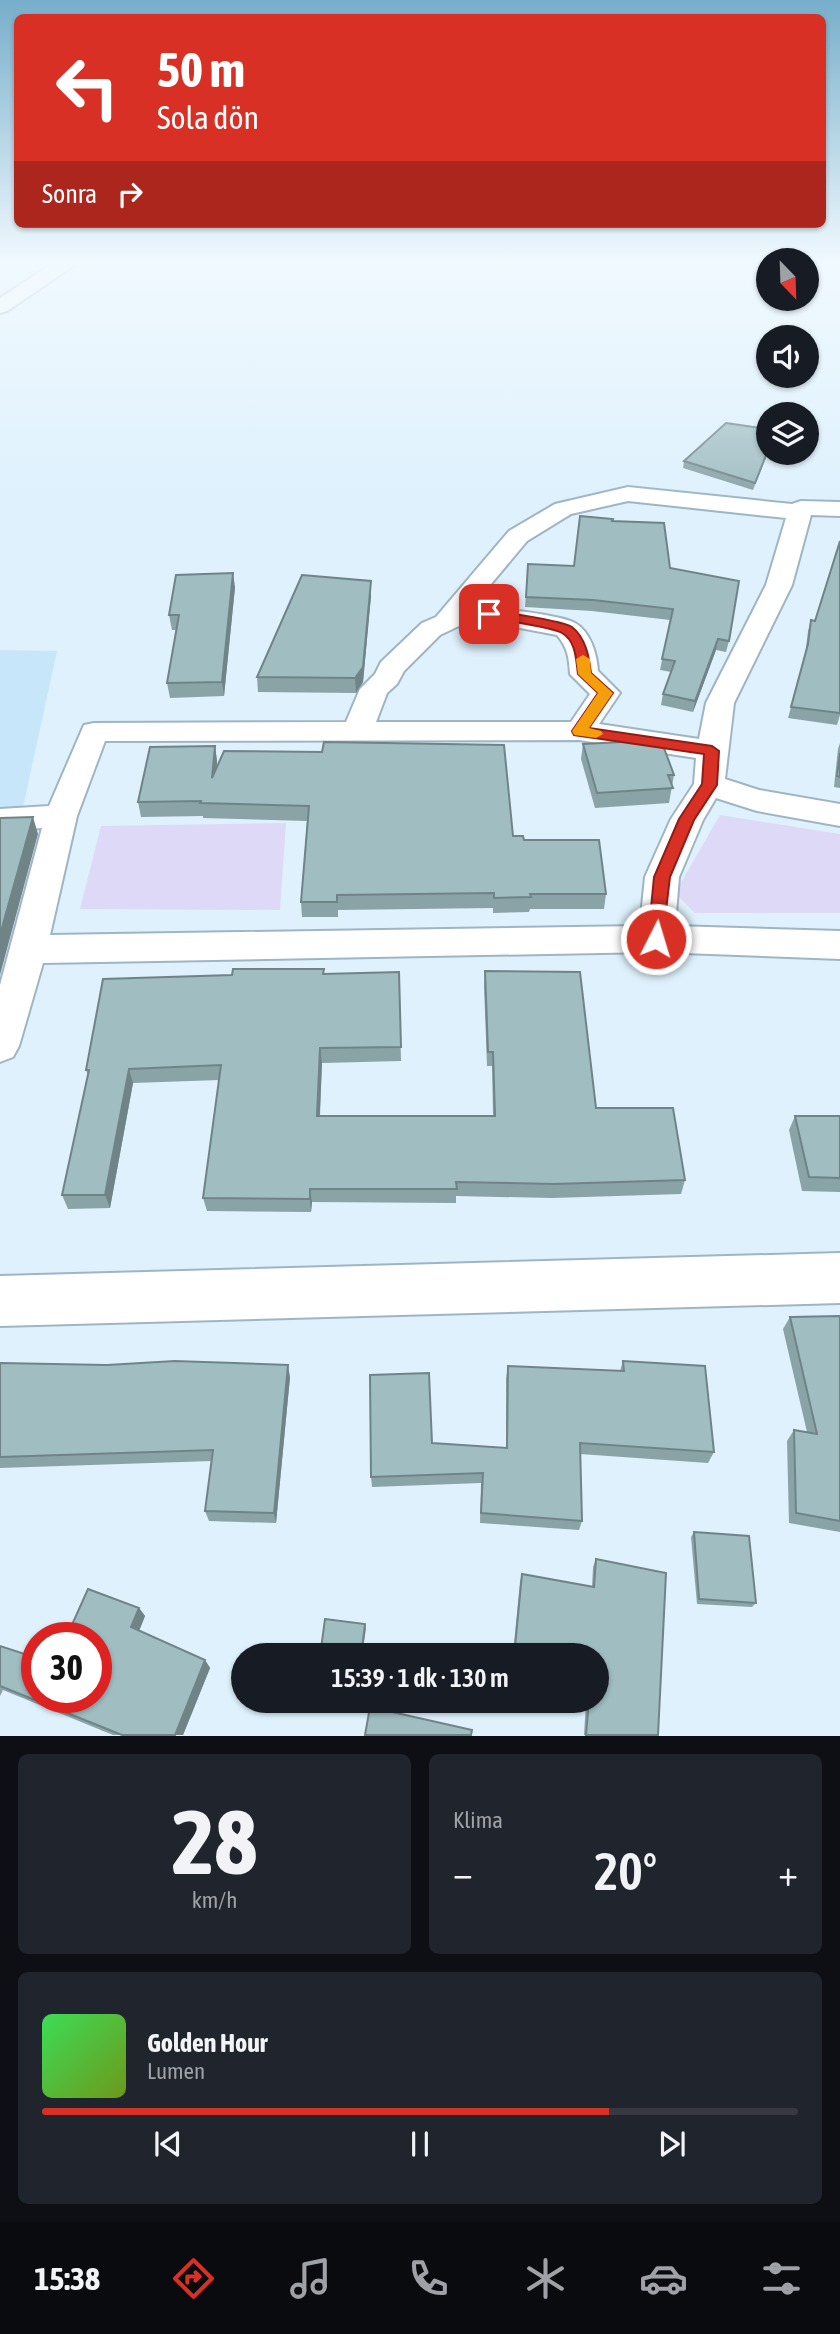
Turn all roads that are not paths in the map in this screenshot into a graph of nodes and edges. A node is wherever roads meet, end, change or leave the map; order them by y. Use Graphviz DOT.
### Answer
graph roads {
  1 [pos="840,509"];
  2 [pos="800,512"];
  3 [pos="445,623"];
  4 [pos="579,731"];
  5 [pos="357,732"];
  6 [pos="712,751"];
  7 [pos="709,785"];
  8 [pos="840,815"];
  9 [pos="61,816"];
  10 [pos="0,820"];
  11 [pos="656,939"];
  12 [pos="840,945"];
  13 [pos="29,949"];
  14 [pos="0,1046"];
  15 [pos="840,1278"];
  16 [pos="0,1301"];
  1 -- 2 [label="street"];
  2 -- 3 [label="street"];
  2 -- 6 [label="street"];
  3 -- 4 [label="street"];
  3 -- 5 [label="street"];
  4 -- 5 [label="street"];
  4 -- 6 [label="street"];
  5 -- 9 [label="street"];
  6 -- 7 [label="street"];
  7 -- 8 [label="street"];
  7 -- 11 [label="street"];
  9 -- 10 [label="street"];
  9 -- 13 [label="street"];
  11 -- 12 [label="street"];
  11 -- 13 [label="street"];
  13 -- 14 [label="street"];
  15 -- 16 [label="main road"];
}
